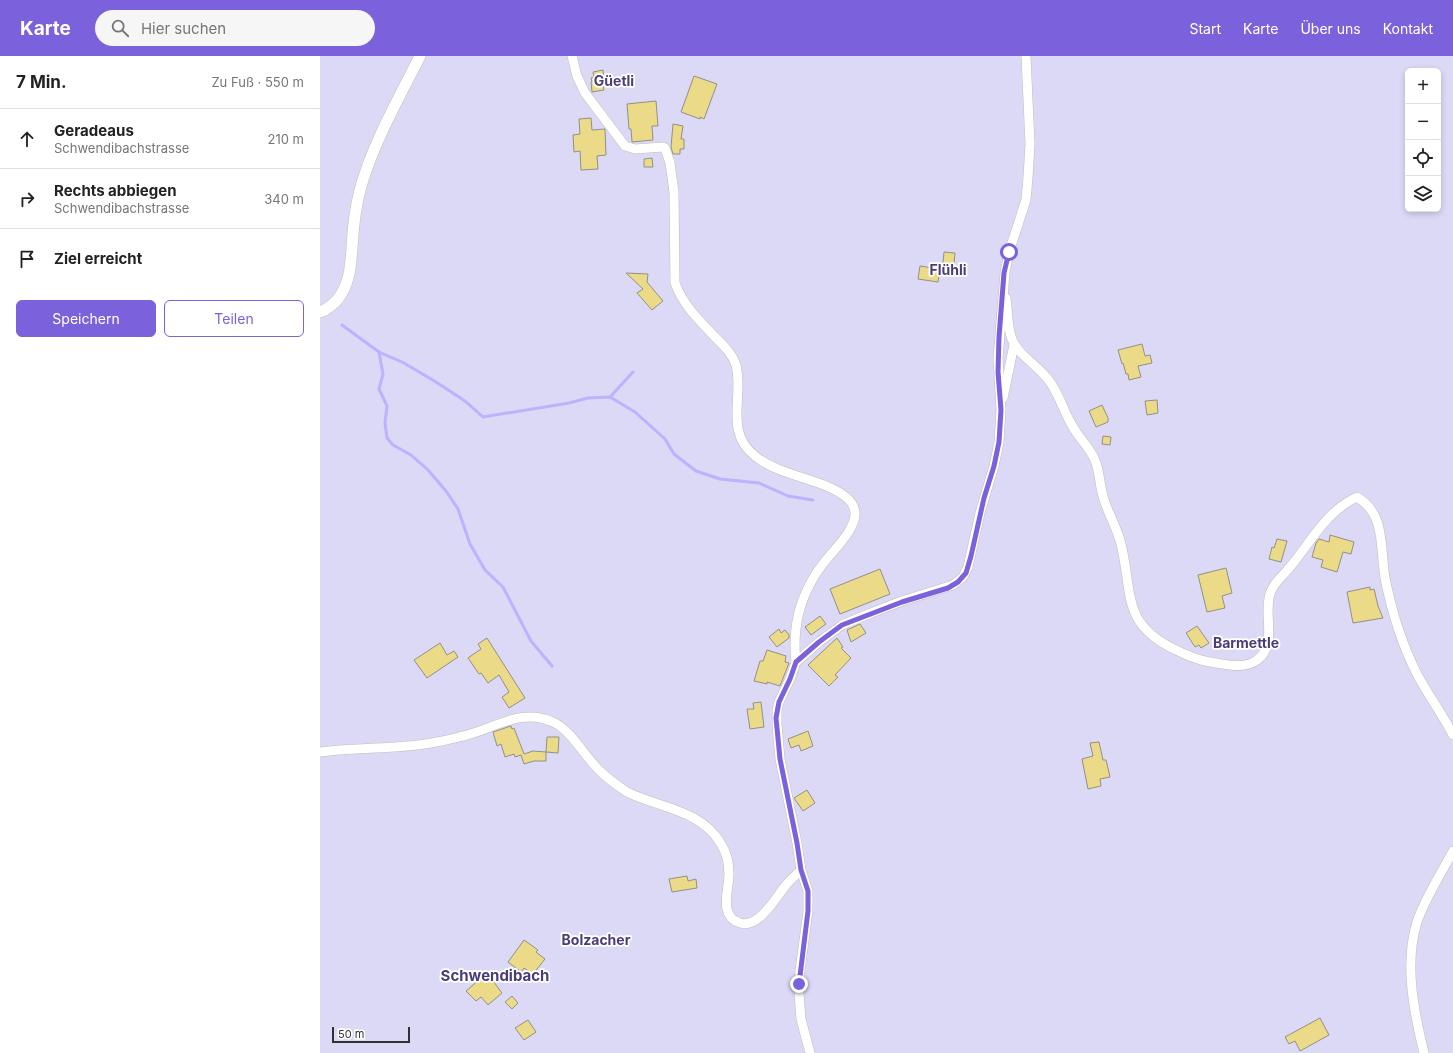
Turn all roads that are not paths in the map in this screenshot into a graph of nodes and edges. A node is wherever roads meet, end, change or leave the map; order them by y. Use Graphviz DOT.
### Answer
graph roads {
  1 [pos="420,56"];
  2 [pos="572,56"];
  3 [pos="1026,56"];
  4 [pos="1003,285"];
  5 [pos="320,312"];
  6 [pos="1014,345"];
  7 [pos="1001,410"];
  8 [pos="796,662"];
  9 [pos="1453,735"];
  10 [pos="320,752"];
  11 [pos="1453,851"];
  12 [pos="801,870"];
  13 [pos="810,1053"];
  14 [pos="1424,1053"];
  1 -- 5 [label="street"];
  2 -- 8 [label="street"];
  3 -- 4 [label="street"];
  4 -- 6 [label="street"];
  4 -- 7 [label="street"];
  6 -- 7 [label="street"];
  6 -- 9 [label="street"];
  7 -- 8 [label="street"];
  8 -- 12 [label="street"];
  10 -- 12 [label="street"];
  11 -- 14 [label="street"];
  12 -- 13 [label="street"];
}
